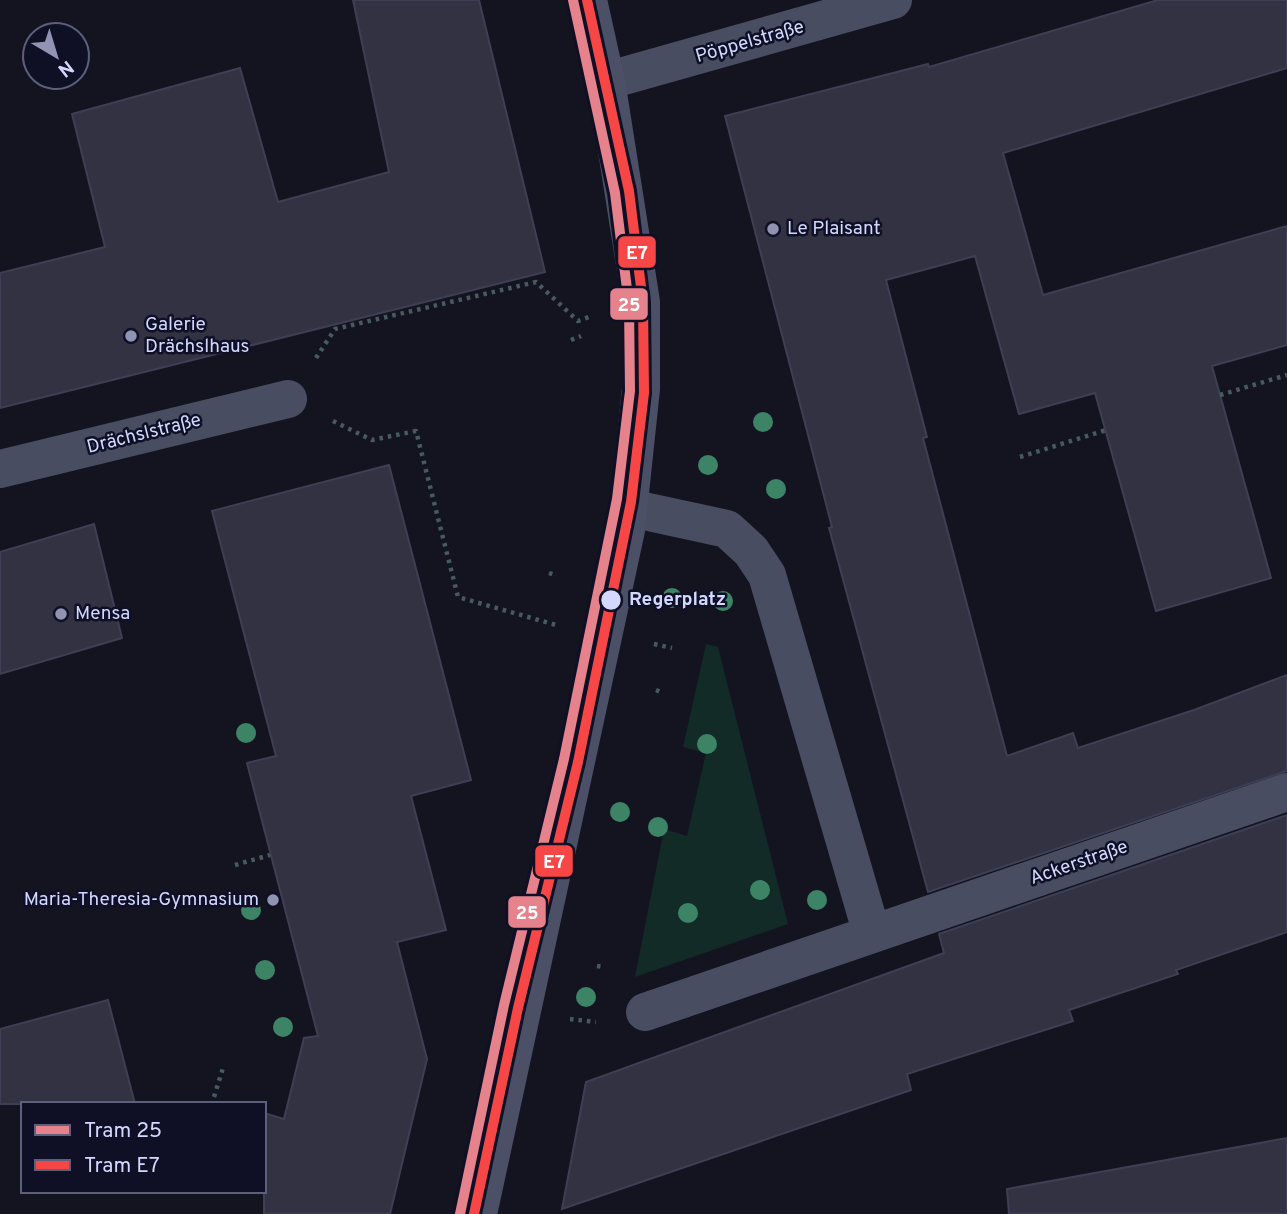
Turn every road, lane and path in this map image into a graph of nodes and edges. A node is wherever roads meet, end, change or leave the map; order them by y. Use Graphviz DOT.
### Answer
graph roads {
  1 [pos="588,0"];
  2 [pos="893,0"];
  3 [pos="606,81"];
  4 [pos="472,289"];
  5 [pos="473,297"];
  6 [pos="640,302"];
  7 [pos="581,336"];
  8 [pos="571,340"];
  9 [pos="1287,375"];
  10 [pos="1220,395"];
  11 [pos="288,399"];
  12 [pos="1106,430"];
  13 [pos="1020,457"];
  14 [pos="0,469"];
  15 [pos="630,508"];
  16 [pos="549,573"];
  17 [pos="556,576"];
  18 [pos="546,623"];
  19 [pos="656,690"];
  20 [pos="663,692"];
  21 [pos="1287,792"];
  22 [pos="270,855"];
  23 [pos="235,865"];
  24 [pos="872,934"];
  25 [pos="521,1009"];
  26 [pos="645,1012"];
  27 [pos="223,1068"];
  28 [pos="214,1097"];
  29 [pos="478,1214"];
  1 -- 3 [label="main road"];
  2 -- 3 [label="street, Pöppelstraße"];
  3 -- 6 [label="main road"];
  4 -- 5 [label="path"];
  5 -- 6 [label="path"];
  5 -- 11 [label="path"];
  6 -- 15 [label="main road"];
  7 -- 8 [label="path"];
  9 -- 10 [label="path"];
  11 -- 14 [label="street, Drächslstraße"];
  11 -- 18 [label="path"];
  12 -- 13 [label="path"];
  15 -- 24 [label="street"];
  15 -- 25 [label="main road"];
  16 -- 17 [label="path"];
  19 -- 20 [label="path"];
  21 -- 24 [label="street, Ackerstraße"];
  22 -- 23 [label="path"];
  24 -- 26 [label="street"];
  25 -- 26 [label="path"];
  25 -- 29 [label="main road"];
  27 -- 28 [label="path"];
}
